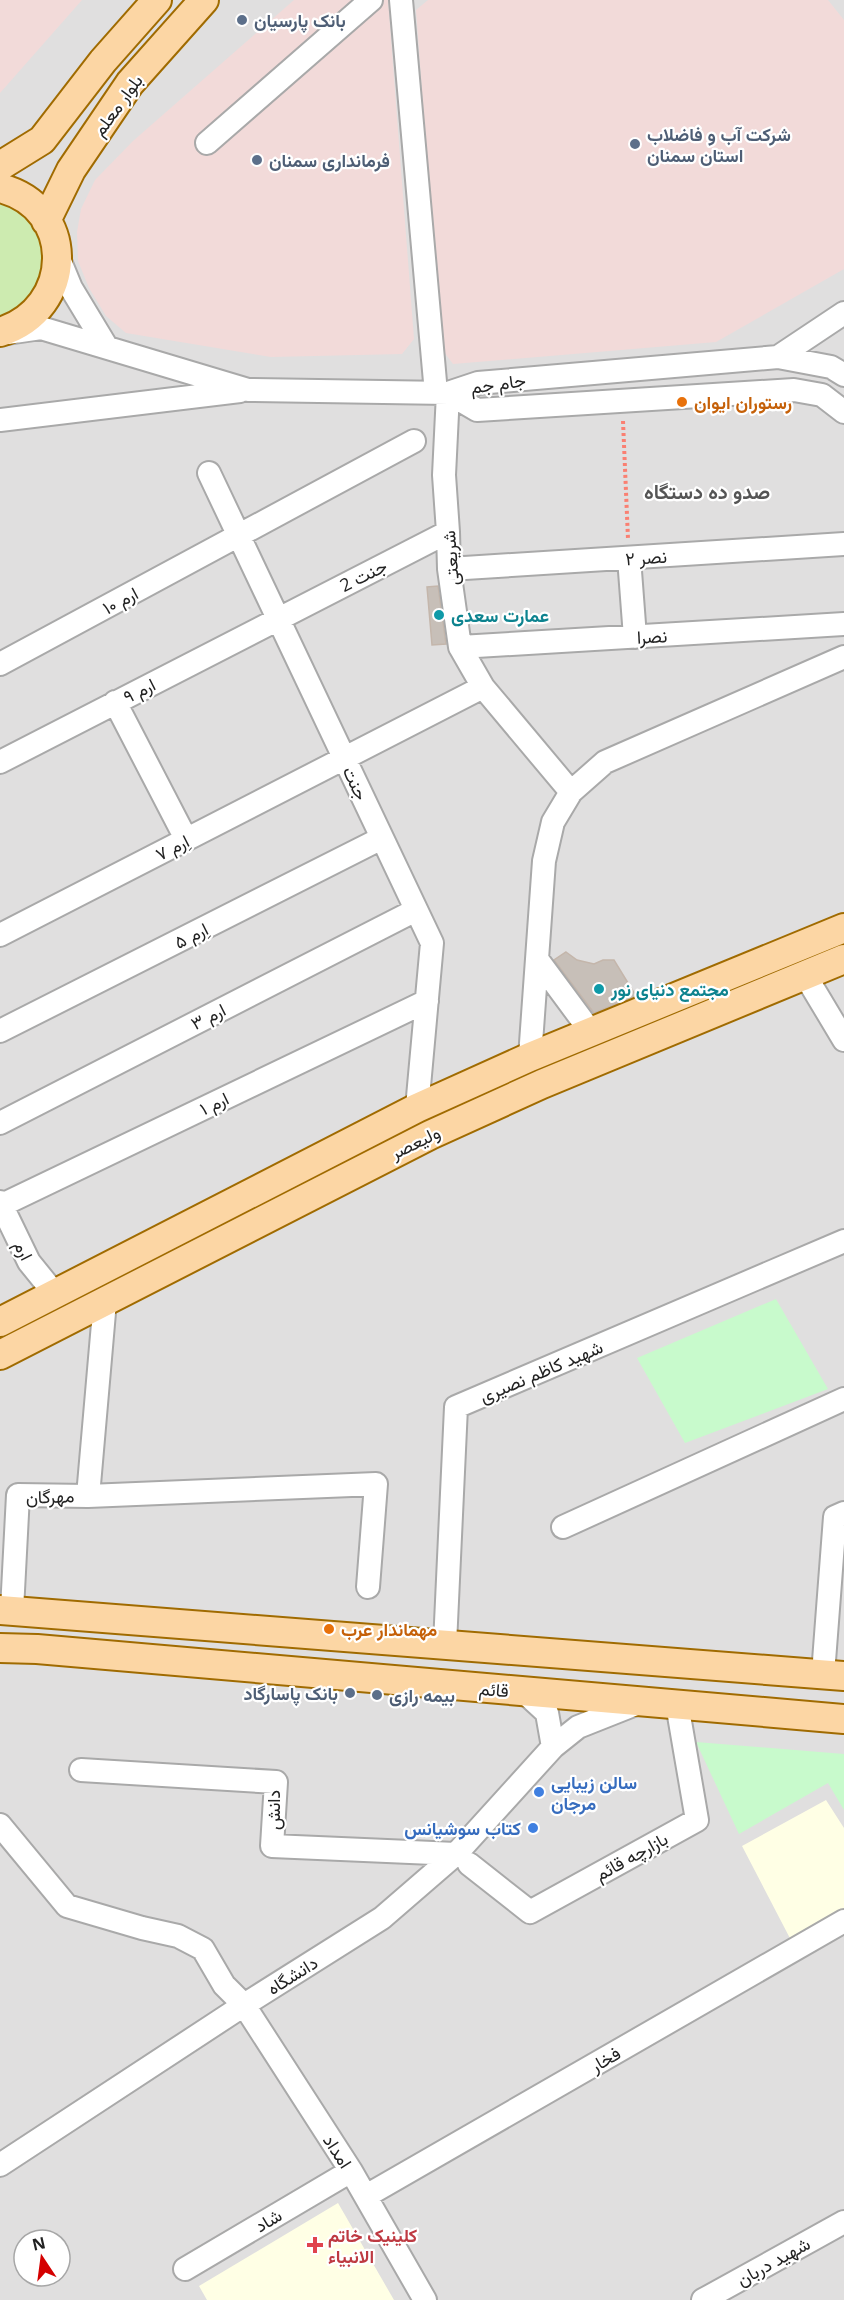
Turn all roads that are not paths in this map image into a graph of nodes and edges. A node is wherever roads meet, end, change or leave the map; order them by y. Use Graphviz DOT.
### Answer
graph roads {
  1 [pos="157,0"];
  2 [pos="204,0"];
  3 [pos="371,0"];
  4 [pos="401,0"];
  5 [pos="42,140"];
  6 [pos="207,143"];
  7 [pos="0,166"];
  8 [pos="70,170"];
  9 [pos="0,189"];
  10 [pos="46,221"];
  11 [pos="57,254"];
  12 [pos="844,313"];
  13 [pos="0,332"];
  14 [pos="106,346"];
  15 [pos="778,357"];
  16 [pos="844,375"];
  17 [pos="248,390"];
  18 [pos="442,393"];
  19 [pos="844,412"];
  20 [pos="0,420"];
  21 [pos="414,441"];
  22 [pos="209,473"];
  23 [pos="448,532"];
  24 [pos="239,536"];
  25 [pos="844,544"];
  26 [pos="629,558"];
  27 [pos="449,569"];
  28 [pos="278,618"];
  29 [pos="844,624"];
  30 [pos="635,637"];
  31 [pos="459,647"];
  32 [pos="844,657"];
  33 [pos="0,664"];
  34 [pos="483,687"];
  35 [pos="115,702"];
  36 [pos="344,758"];
  37 [pos="0,762"];
  38 [pos="571,792"];
  39 [pos="382,838"];
  40 [pos="186,840"];
  41 [pos="416,910"];
  42 [pos="844,928"];
  43 [pos="0,935"];
  44 [pos="537,959"];
  45 [pos="844,959"];
  46 [pos="806,975"];
  47 [pos="427,1000"];
  48 [pos="0,1032"];
  49 [pos="591,1032"];
  50 [pos="844,1040"];
  51 [pos="530,1057"];
  52 [pos="604,1058"];
  53 [pos="542,1084"];
  54 [pos="417,1108"];
  55 [pos="0,1123"];
  56 [pos="1,1203"];
  57 [pos="844,1241"];
  58 [pos="55,1294"];
  59 [pos="105,1301"];
  60 [pos="1,1320"];
  61 [pos="0,1355"];
  62 [pos="844,1399"];
  63 [pos="88,1496"];
  64 [pos="840,1515"];
  65 [pos="563,1527"];
  66 [pos="368,1587"];
  67 [pos="6,1610"];
  68 [pos="445,1644"];
  69 [pos="0,1648"];
  70 [pos="833,1675"];
  71 [pos="523,1691"];
  72 [pos="643,1701"];
  73 [pos="676,1704"];
  74 [pos="844,1719"];
  75 [pos="553,1747"];
  76 [pos="81,1770"];
  77 [pos="0,1825"];
  78 [pos="462,1859"];
  79 [pos="844,1921"];
  80 [pos="244,2005"];
  81 [pos="0,2165"];
  82 [pos="351,2171"];
  83 [pos="366,2196"];
  84 [pos="844,2222"];
  85 [pos="185,2269"];
  86 [pos="425,2300"];
  87 [pos="703,2300"];
  1 -- 5 [label="main road, بلوار معلم"];
  2 -- 8 [label="main road, بلوار معلم"];
  3 -- 6 [label="street"];
  4 -- 18 [label="street, شریعتی"];
  5 -- 7 [label="main road, بلوار معلم"];
  5 -- 8 [label="main road"];
  8 -- 10 [label="main road, بلوار معلم"];
  9 -- 10 [label="main road"];
  10 -- 11 [label="main road"];
  11 -- 13 [label="main road"];
  11 -- 14 [label="street"];
  12 -- 15 [label="street"];
  13 -- 14 [label="street"];
  14 -- 17 [label="street"];
  15 -- 16 [label="street, جام جم"];
  15 -- 18 [label="street, جام جم"];
  17 -- 18 [label="street"];
  17 -- 20 [label="street"];
  18 -- 19 [label="street, جام جم"];
  18 -- 23 [label="street, شریعتی"];
  21 -- 24 [label="street, ارم ۱۰"];
  22 -- 24 [label="street, جنت"];
  23 -- 27 [label="street, شریعتی"];
  23 -- 28 [label="street, جنت 2"];
  24 -- 28 [label="street, جنت"];
  24 -- 33 [label="street, ارم ۱۰"];
  25 -- 26 [label="street, نصر ۲"];
  26 -- 27 [label="street, نصر ۲"];
  26 -- 30 [label="street"];
  27 -- 31 [label="street, شریعتی"];
  28 -- 35 [label="street, ارم ۹"];
  28 -- 36 [label="street, جنت"];
  29 -- 30 [label="street, نصرا"];
  30 -- 31 [label="street, نصرا"];
  31 -- 34 [label="street, شریعتی"];
  32 -- 38 [label="street"];
  34 -- 36 [label="street, اِرم ۷"];
  34 -- 38 [label="street, شریعتی"];
  35 -- 37 [label="street, ارم ۹"];
  35 -- 40 [label="street"];
  36 -- 39 [label="street, جنت"];
  36 -- 40 [label="street, اِرم ۷"];
  38 -- 44 [label="street"];
  39 -- 41 [label="street, جنت"];
  39 -- 48 [label="street, اِرم ۵"];
  40 -- 43 [label="street, اِرم ۷"];
  41 -- 47 [label="street, جنت"];
  41 -- 55 [label="street, ارم ۳"];
  42 -- 49 [label="main road, ولیعصر"];
  44 -- 49 [label="street"];
  44 -- 51 [label="street"];
  45 -- 46 [label="main road, ولیعصر"];
  46 -- 50 [label="street"];
  46 -- 52 [label="main road, ولیعصر"];
  47 -- 54 [label="street, جنت"];
  47 -- 56 [label="street, ارم ۱"];
  49 -- 51 [label="main road, ولیعصر"];
  49 -- 52 [label="main road"];
  51 -- 53 [label="main road"];
  51 -- 54 [label="main road, ولیعصر"];
  52 -- 53 [label="main road, ولیعصر"];
  53 -- 59 [label="main road, ولیعصر"];
  54 -- 58 [label="main road, ولیعصر"];
  56 -- 58 [label="street, ارم"];
  57 -- 68 [label="street, شهید کاظم نصیری"];
  58 -- 60 [label="main road, ولیعصر"];
  59 -- 61 [label="main road, ولیعصر"];
  59 -- 63 [label="street"];
  62 -- 65 [label="street"];
  63 -- 66 [label="street"];
  63 -- 67 [label="street, مهرگان"];
  64 -- 70 [label="street"];
  67 -- 68 [label="main road"];
  68 -- 70 [label="main road"];
  69 -- 71 [label="main road, قائم"];
  71 -- 72 [label="main road, قائم"];
  71 -- 75 [label="street"];
  72 -- 73 [label="main road, قائم"];
  72 -- 75 [label="street, دانشگاه"];
  73 -- 74 [label="main road, قائم"];
  73 -- 78 [label="street, بازارچه قائم"];
  75 -- 78 [label="street, دانشگاه"];
  76 -- 78 [label="street, دانش"];
  77 -- 80 [label="street, امداد"];
  78 -- 80 [label="street, دانشگاه"];
  79 -- 83 [label="street, فخار"];
  80 -- 81 [label="street, دانشگاه"];
  80 -- 82 [label="street, امداد"];
  82 -- 83 [label="street, امداد"];
  82 -- 85 [label="street, شاد"];
  83 -- 86 [label="street, امداد"];
  84 -- 87 [label="street, شهید دربان"];
}
